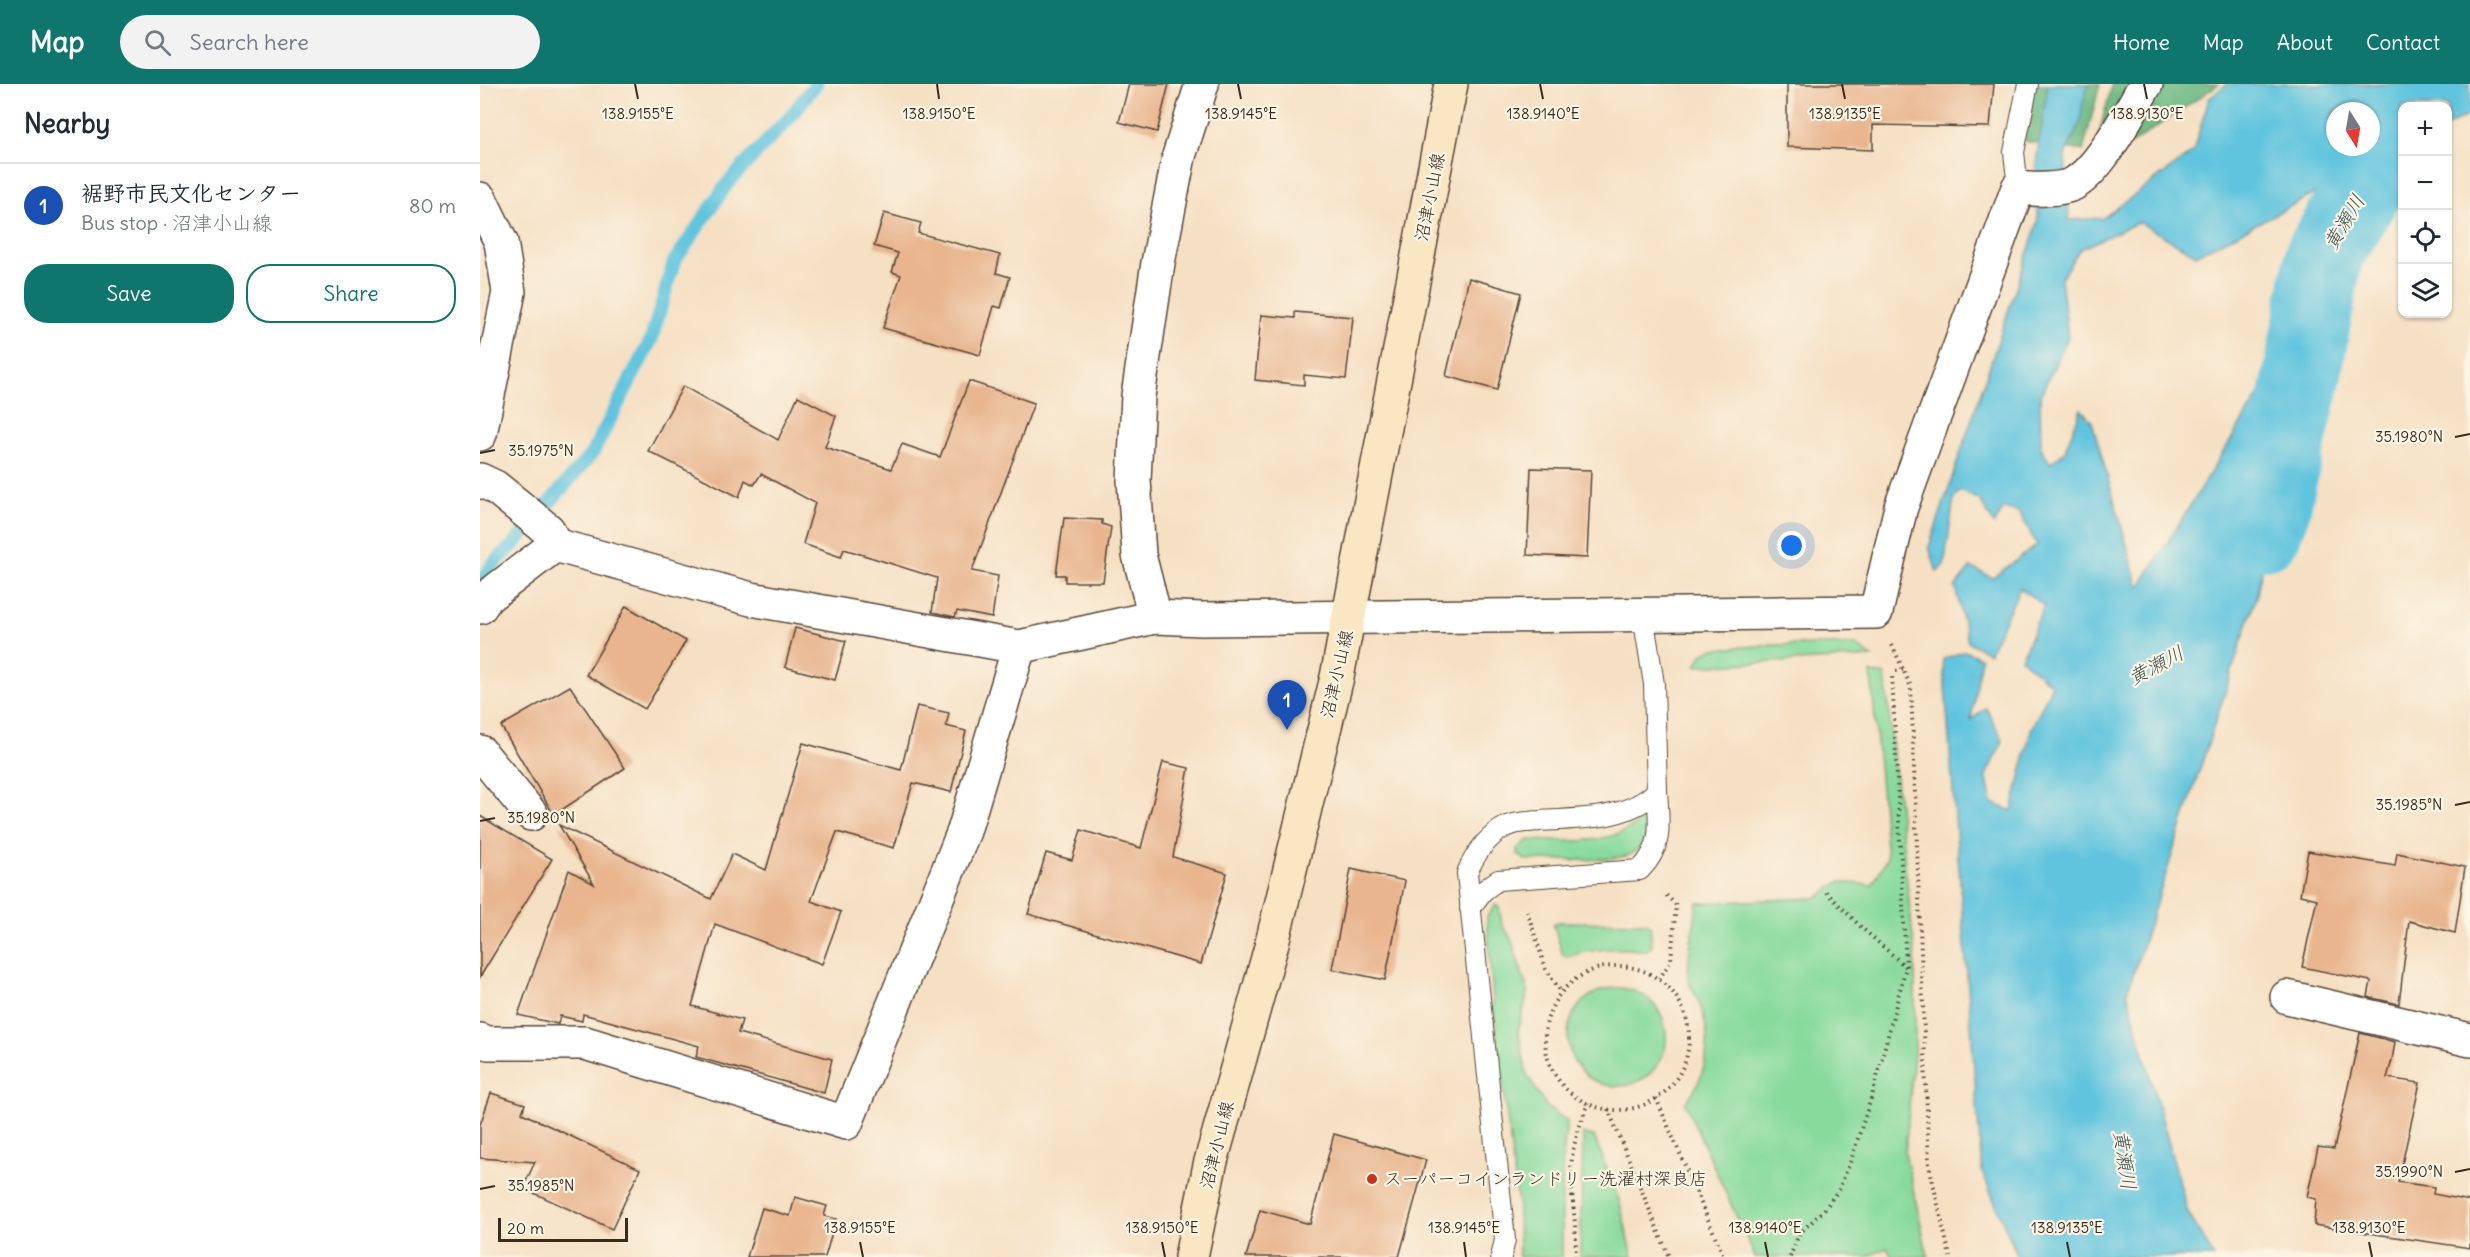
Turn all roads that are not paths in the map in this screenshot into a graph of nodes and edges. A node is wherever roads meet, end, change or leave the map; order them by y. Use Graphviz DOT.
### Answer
graph roads {
  1 [pos="1202,84"];
  2 [pos="1451,84"];
  3 [pos="2028,84"];
  4 [pos="2146,84"];
  5 [pos="2026,189"];
  6 [pos="480,199"];
  7 [pos="480,434"];
  8 [pos="487,483"];
  9 [pos="551,537"];
  10 [pos="480,607"];
  11 [pos="1643,615"];
  12 [pos="1350,616"];
  13 [pos="1155,617"];
  14 [pos="1019,647"];
  15 [pos="480,752"];
  16 [pos="1657,791"];
  17 [pos="531,814"];
  18 [pos="1470,909"];
  19 [pos="2287,997"];
  20 [pos="480,1040"];
  21 [pos="2470,1040"];
  22 [pos="1191,1257"];
  23 [pos="1501,1257"];
  1 -- 13 [label="street"];
  2 -- 12 [label="main road, 沼津小山線"];
  3 -- 5 [label="lane"];
  4 -- 5 [label="street"];
  5 -- 11 [label="street"];
  6 -- 7 [label="street"];
  8 -- 9 [label="street"];
  9 -- 10 [label="street"];
  9 -- 14 [label="street"];
  11 -- 12 [label="street"];
  11 -- 16 [label="lane"];
  12 -- 13 [label="street"];
  12 -- 22 [label="main road, 沼津小山線"];
  13 -- 14 [label="street"];
  14 -- 20 [label="street"];
  15 -- 17 [label="street"];
  16 -- 18 [label="lane"];
  16 -- 18 [label="lane"];
  18 -- 23 [label="lane"];
  19 -- 21 [label="street"];
}
